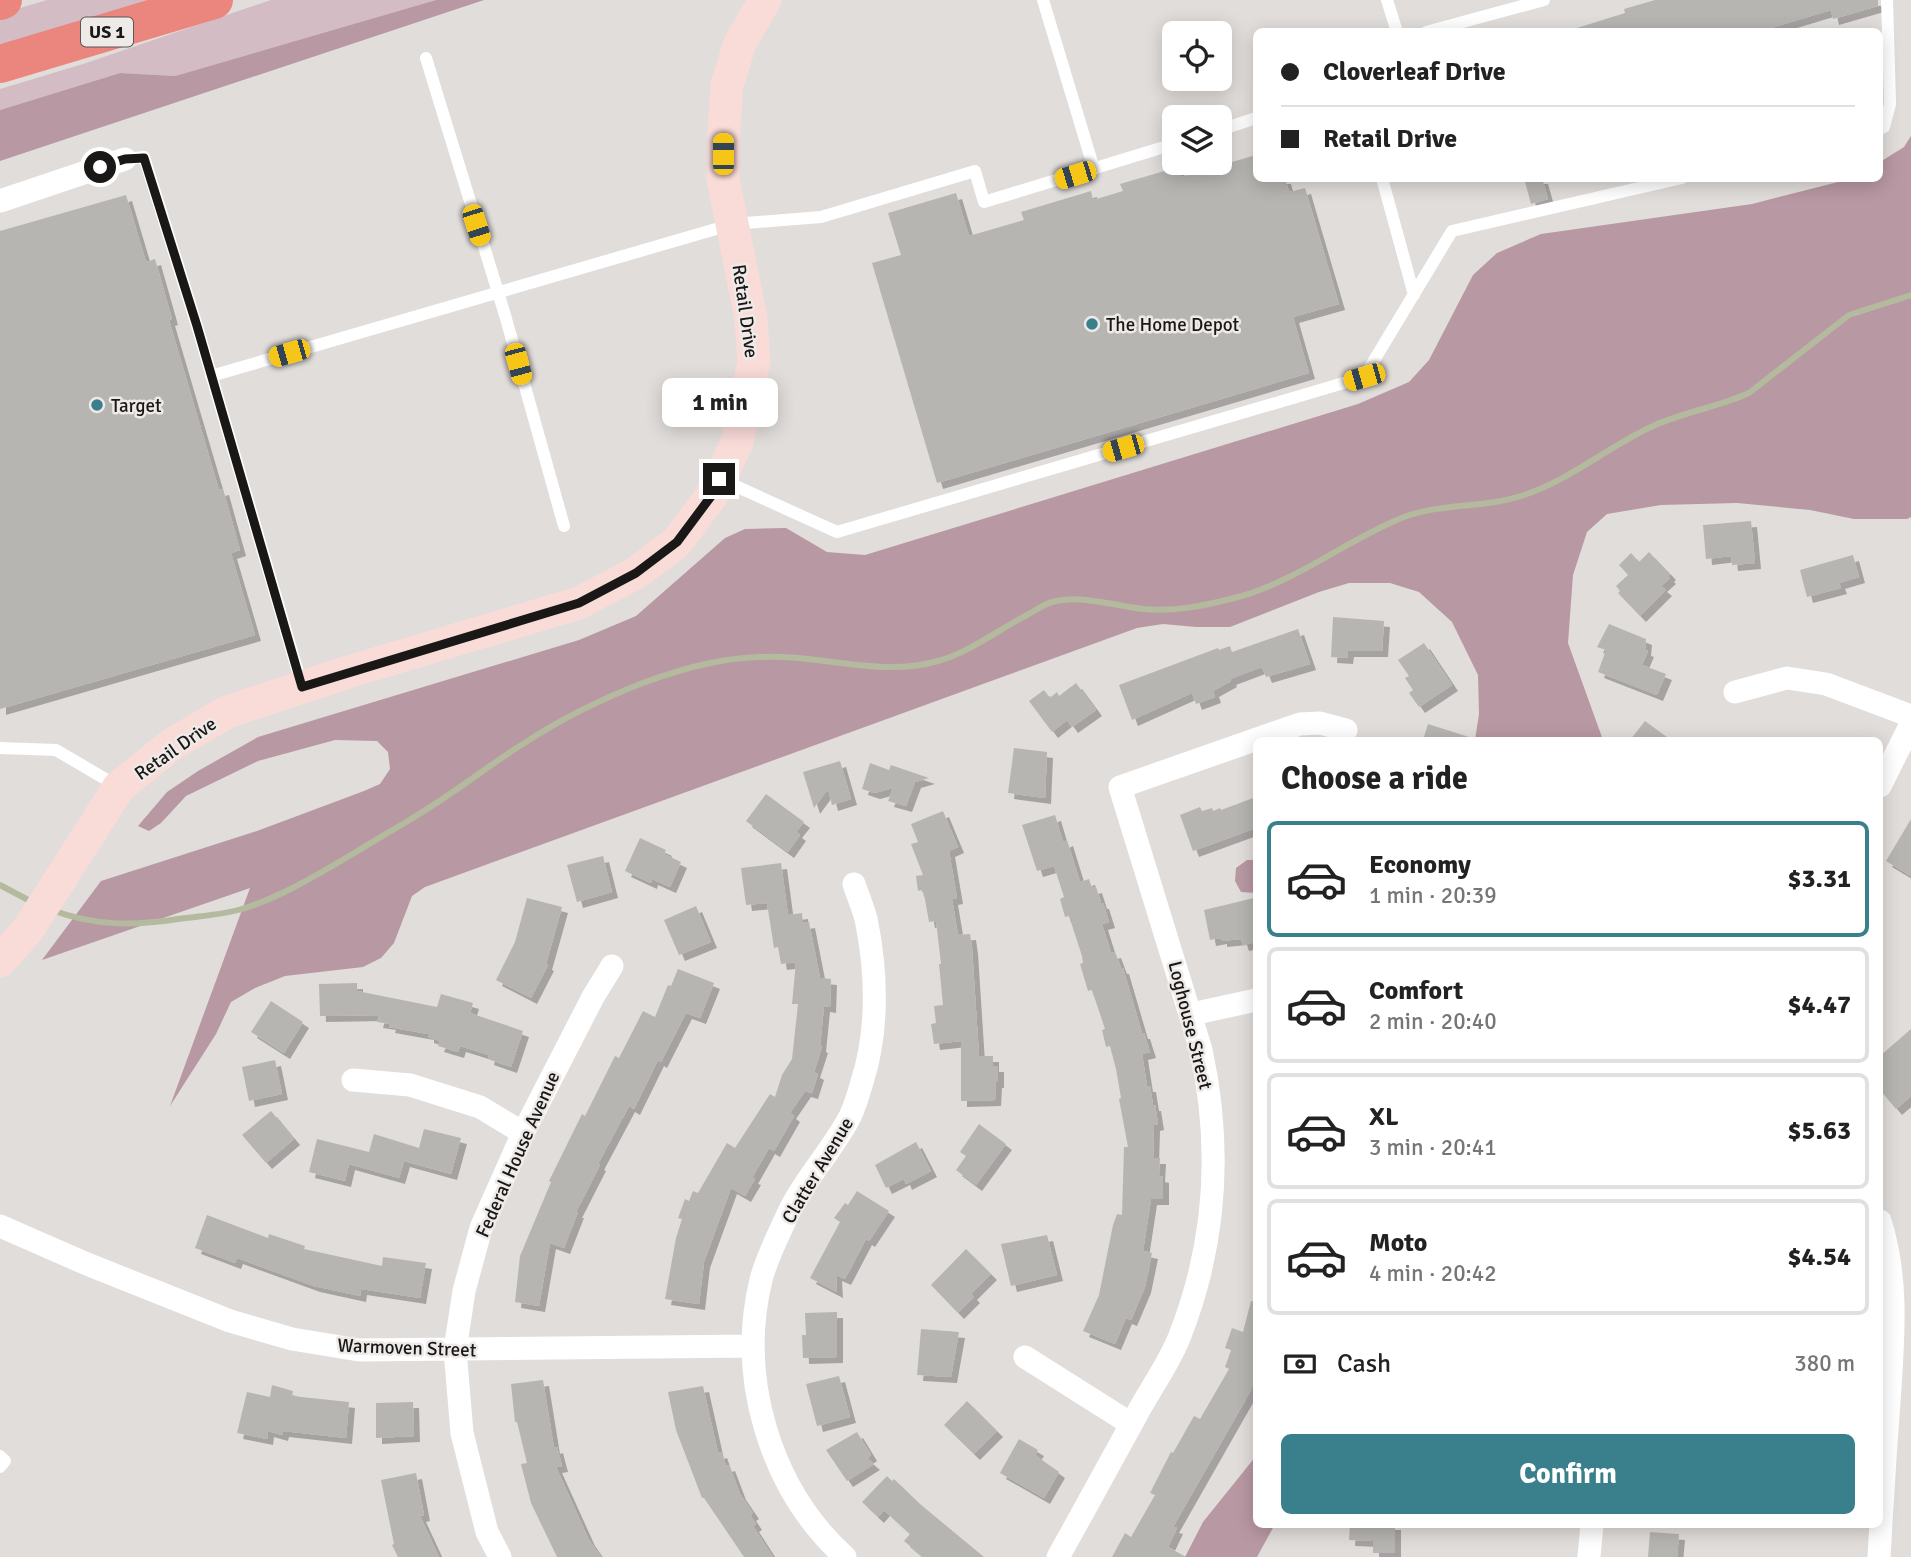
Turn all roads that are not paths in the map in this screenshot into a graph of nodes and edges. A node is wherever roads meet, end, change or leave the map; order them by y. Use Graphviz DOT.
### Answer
graph roads {
  1 [pos="214,0"];
  2 [pos="765,0"];
  3 [pos="1043,0"];
  4 [pos="1387,0"];
  5 [pos="1544,0"];
  6 [pos="1887,0"];
  7 [pos="1396,28"];
  8 [pos="1441,28"];
  9 [pos="426,58"];
  10 [pos="0,64"];
  11 [pos="1253,119"];
  12 [pos="1232,126"];
  13 [pos="1883,128"];
  14 [pos="1162,148"];
  15 [pos="125,159"];
  16 [pos="1094,169"];
  17 [pos="1383,182"];
  18 [pos="1665,182"];
  19 [pos="0,201"];
  20 [pos="733,224"];
  21 [pos="498,293"];
  22 [pos="1413,295"];
  23 [pos="211,376"];
  24 [pos="719,479"];
  25 [pos="564,526"];
  26 [pos="302,687"];
  27 [pos="1735,692"];
  28 [pos="1911,716"];
  29 [pos="1911,724"];
  30 [pos="1346,730"];
  31 [pos="1262,737"];
  32 [pos="1253,740"];
  33 [pos="0,748"];
  34 [pos="1883,780"];
  35 [pos="120,787"];
  36 [pos="854,884"];
  37 [pos="0,961"];
  38 [pos="612,966"];
  39 [pos="1253,1001"];
  40 [pos="1192,1014"];
  41 [pos="353,1080"];
  42 [pos="523,1133"];
  43 [pos="0,1226"];
  44 [pos="1883,1231"];
  45 [pos="752,1346"];
  46 [pos="455,1350"];
  47 [pos="1025,1357"];
  48 [pos="1131,1424"];
  49 [pos="0,1456"];
  50 [pos="0,1467"];
  51 [pos="1883,1495"];
  52 [pos="1592,1528"];
  53 [pos="1881,1528"];
  54 [pos="500,1557"];
  55 [pos="845,1557"];
  56 [pos="1058,1557"];
  57 [pos="1590,1557"];
  58 [pos="1879,1557"];
  1 -- 10 [label="highway, US 1"];
  2 -- 20 [label="street, Retail Drive"];
  3 -- 16 [label="lane"];
  4 -- 7 [label="lane"];
  5 -- 8 [label="lane"];
  6 -- 13 [label="lane"];
  9 -- 21 [label="lane"];
  11 -- 12 [label="lane"];
  14 -- 16 [label="lane"];
  15 -- 19 [label="street"];
  15 -- 23 [label="lane"];
  16 -- 20 [label="lane"];
  17 -- 22 [label="lane"];
  18 -- 22 [label="lane"];
  20 -- 21 [label="lane"];
  20 -- 24 [label="street, Retail Drive"];
  21 -- 23 [label="lane"];
  21 -- 25 [label="lane"];
  22 -- 24 [label="lane"];
  23 -- 26 [label="lane"];
  24 -- 26 [label="street, Retail Drive"];
  26 -- 35 [label="street, Retail Drive"];
  27 -- 28 [label="street"];
  29 -- 34 [label="street"];
  30 -- 31 [label="street, Loghouse Street"];
  32 -- 40 [label="street, Loghouse Street"];
  33 -- 35 [label="lane"];
  35 -- 37 [label="street, Retail Drive"];
  36 -- 45 [label="street, Clatter Avenue"];
  38 -- 42 [label="street, Federal House Avenue"];
  39 -- 40 [label="street"];
  40 -- 48 [label="street, Loghouse Street"];
  41 -- 42 [label="street"];
  42 -- 46 [label="street, Federal House Avenue"];
  43 -- 46 [label="street, Warmoven Street"];
  44 -- 51 [label="street"];
  45 -- 46 [label="street, Warmoven Street"];
  45 -- 55 [label="street, Clatter Avenue"];
  46 -- 54 [label="street, Federal House Avenue"];
  47 -- 48 [label="street"];
  48 -- 56 [label="street, Loghouse Street"];
  49 -- 50 [label="lane"];
  52 -- 57 [label="street"];
  53 -- 58 [label="street"];
}
